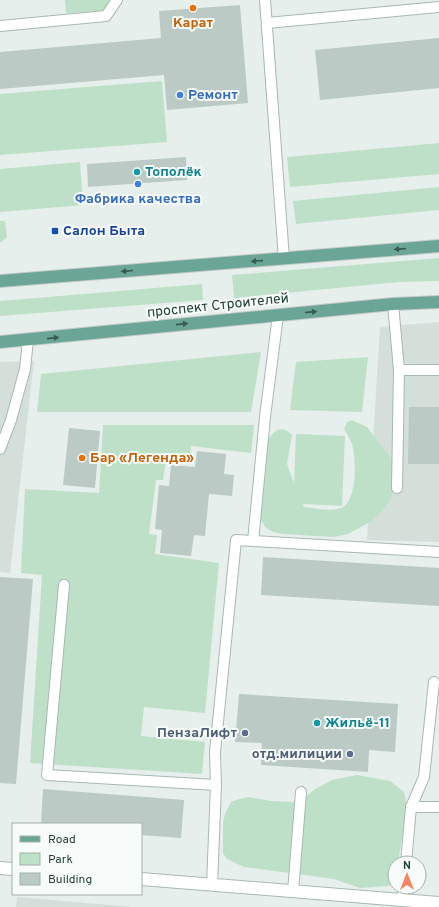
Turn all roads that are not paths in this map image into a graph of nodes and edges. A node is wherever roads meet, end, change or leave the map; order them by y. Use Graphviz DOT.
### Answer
graph roads {
  1 [pos="117,0"];
  2 [pos="265,0"];
  3 [pos="439,7"];
  4 [pos="268,23"];
  5 [pos="0,26"];
  6 [pos="439,246"];
  7 [pos="284,259"];
  8 [pos="0,281"];
  9 [pos="439,302"];
  10 [pos="393,304"];
  11 [pos="278,315"];
  12 [pos="28,340"];
  13 [pos="0,342"];
  14 [pos="399,370"];
  15 [pos="439,370"];
  16 [pos="0,420"];
  17 [pos="11,420"];
  18 [pos="0,449"];
  19 [pos="397,488"];
  20 [pos="253,541"];
  21 [pos="439,552"];
  22 [pos="64,585"];
  23 [pos="434,682"];
  24 [pos="216,786"];
  25 [pos="301,792"];
  26 [pos="411,807"];
  27 [pos="439,807"];
  28 [pos="407,855"];
  29 [pos="0,868"];
  30 [pos="12,869"];
  31 [pos="142,879"];
  32 [pos="212,885"];
  33 [pos="293,892"];
  34 [pos="403,895"];
  35 [pos="402,901"];
  36 [pos="439,903"];
  1 -- 5 [label="lane"];
  2 -- 4 [label="lane"];
  3 -- 4 [label="lane"];
  4 -- 7 [label="lane"];
  6 -- 7 [label="main road, one-way"];
  7 -- 8 [label="main road, one-way"];
  9 -- 10 [label="main road, проспект Строителей"];
  11 -- 10 [label="main road, проспект Строителей, one-way"];
  10 -- 14 [label="lane"];
  12 -- 11 [label="main road, проспект Строителей, one-way"];
  11 -- 20 [label="lane"];
  12 -- 13 [label="main road, проспект Строителей"];
  12 -- 17 [label="lane"];
  14 -- 15 [label="lane"];
  14 -- 19 [label="lane"];
  16 -- 17 [label="lane"];
  17 -- 18 [label="lane"];
  20 -- 21 [label="lane"];
  20 -- 24 [label="lane"];
  22 -- 24 [label="lane"];
  23 -- 26 [label="lane"];
  24 -- 32 [label="lane"];
  25 -- 33 [label="lane"];
  26 -- 27 [label="lane"];
  26 -- 28 [label="lane"];
  29 -- 30 [label="street"];
  31 -- 32 [label="street"];
  32 -- 33 [label="street"];
  33 -- 35 [label="street"];
  34 -- 35 [label="lane"];
  35 -- 36 [label="street"];
}
